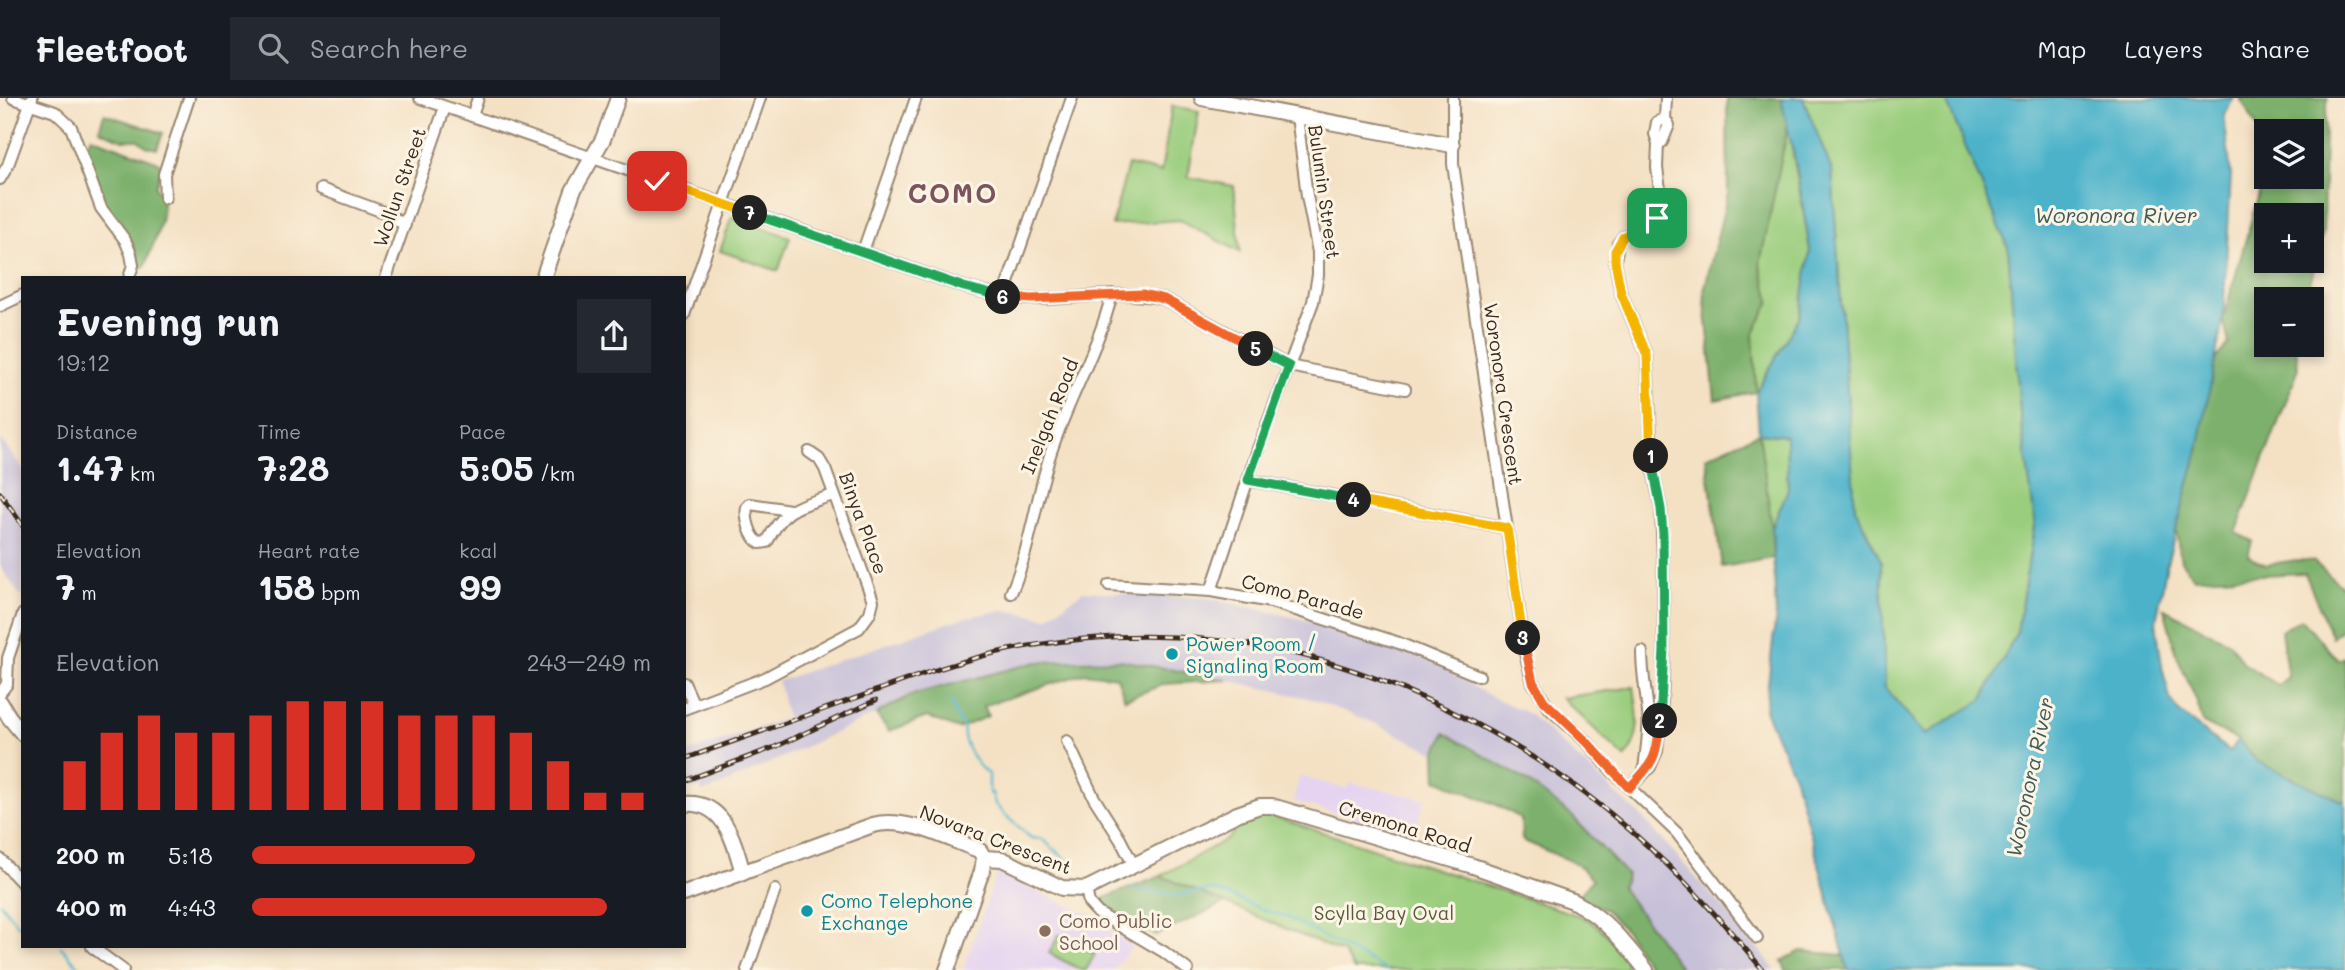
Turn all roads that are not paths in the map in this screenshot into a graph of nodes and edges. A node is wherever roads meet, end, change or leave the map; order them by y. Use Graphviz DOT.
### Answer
graph roads {
  1 [pos="13,98"];
  2 [pos="189,98"];
  3 [pos="420,98"];
  4 [pos="478,98"];
  5 [pos="618,98"];
  6 [pos="760,98"];
  7 [pos="916,98"];
  8 [pos="1072,98"];
  9 [pos="1202,98"];
  10 [pos="1453,98"];
  11 [pos="1666,98"];
  12 [pos="31,101"];
  13 [pos="445,107"];
  14 [pos="472,116"];
  15 [pos="1297,116"];
  16 [pos="1452,145"];
  17 [pos="591,158"];
  18 [pos="0,178"];
  19 [pos="321,188"];
  20 [pos="165,198"];
  21 [pos="723,204"];
  22 [pos="405,225"];
  23 [pos="863,251"];
  24 [pos="130,274"];
  25 [pos="387,276"];
  26 [pos="544,276"];
  27 [pos="1112,295"];
  28 [pos="21,296"];
  29 [pos="1003,297"];
  30 [pos="0,306"];
  31 [pos="686,309"];
  32 [pos="1289,366"];
  33 [pos="1405,389"];
  34 [pos="809,452"];
  35 [pos="1248,480"];
  36 [pos="833,495"];
  37 [pos="790,510"];
  38 [pos="1507,528"];
  39 [pos="1109,585"];
  40 [pos="1211,591"];
  41 [pos="1011,593"];
  42 [pos="21,620"];
  43 [pos="1642,652"];
  44 [pos="1479,676"];
  45 [pos="0,693"];
  46 [pos="0,702"];
  47 [pos="689,707"];
  48 [pos="21,732"];
  49 [pos="1067,741"];
  50 [pos="1644,773"];
  51 [pos="1629,788"];
  52 [pos="686,804"];
  53 [pos="984,858"];
  54 [pos="0,859"];
  55 [pos="1134,866"];
  56 [pos="743,873"];
  57 [pos="21,882"];
  58 [pos="1086,888"];
  59 [pos="775,890"];
  60 [pos="686,893"];
  61 [pos="1757,939"];
  62 [pos="93,948"];
  63 [pos="1641,968"];
  64 [pos="123,970"];
  65 [pos="747,970"];
  66 [pos="947,970"];
  67 [pos="1188,970"];
  1 -- 12 [label="street"];
  2 -- 20 [label="street"];
  3 -- 13 [label="street"];
  4 -- 14 [label="street"];
  5 -- 17 [label="street"];
  6 -- 21 [label="street"];
  7 -- 23 [label="street"];
  8 -- 29 [label="street"];
  9 -- 15 [label="street"];
  10 -- 16 [label="street, Woronora Crescent"];
  11 -- 50 [label="street"];
  12 -- 18 [label="street"];
  12 -- 24 [label="street"];
  13 -- 14 [label="street"];
  13 -- 22 [label="street, Wollun Street"];
  14 -- 17 [label="street"];
  15 -- 16 [label="street"];
  15 -- 32 [label="street, Bulumin Street"];
  16 -- 38 [label="street, Woronora Crescent"];
  17 -- 21 [label="street"];
  17 -- 26 [label="street"];
  19 -- 22 [label="street"];
  21 -- 23 [label="street"];
  21 -- 31 [label="street"];
  22 -- 25 [label="street, Wollun Street"];
  23 -- 29 [label="street"];
  27 -- 29 [label="street"];
  27 -- 32 [label="street"];
  27 -- 41 [label="street, Inelgah Road"];
  28 -- 30 [label="street"];
  32 -- 33 [label="street"];
  32 -- 35 [label="street, Bulumin Street"];
  34 -- 36 [label="street, Binya Place"];
  35 -- 38 [label="street"];
  35 -- 40 [label="street, Bulumin Street"];
  36 -- 37 [label="street"];
  36 -- 47 [label="street, Binya Place"];
  37 -- 37 [label="street"];
  38 -- 51 [label="street, Woronora Crescent"];
  39 -- 40 [label="street, Como Parade"];
  40 -- 44 [label="street, Como Parade"];
  42 -- 45 [label="street"];
  43 -- 50 [label="street"];
  46 -- 48 [label="street"];
  49 -- 55 [label="street"];
  50 -- 51 [label="street"];
  51 -- 61 [label="street"];
  52 -- 56 [label="street"];
  53 -- 56 [label="street, Novara Crescent"];
  53 -- 58 [label="street, Novara Crescent"];
  53 -- 66 [label="street"];
  54 -- 57 [label="street"];
  55 -- 58 [label="street, Novara Crescent"];
  55 -- 63 [label="street, Cremona Road"];
  56 -- 60 [label="street, Novara Crescent"];
  58 -- 67 [label="street"];
  59 -- 65 [label="street"];
  62 -- 64 [label="street"];
}
